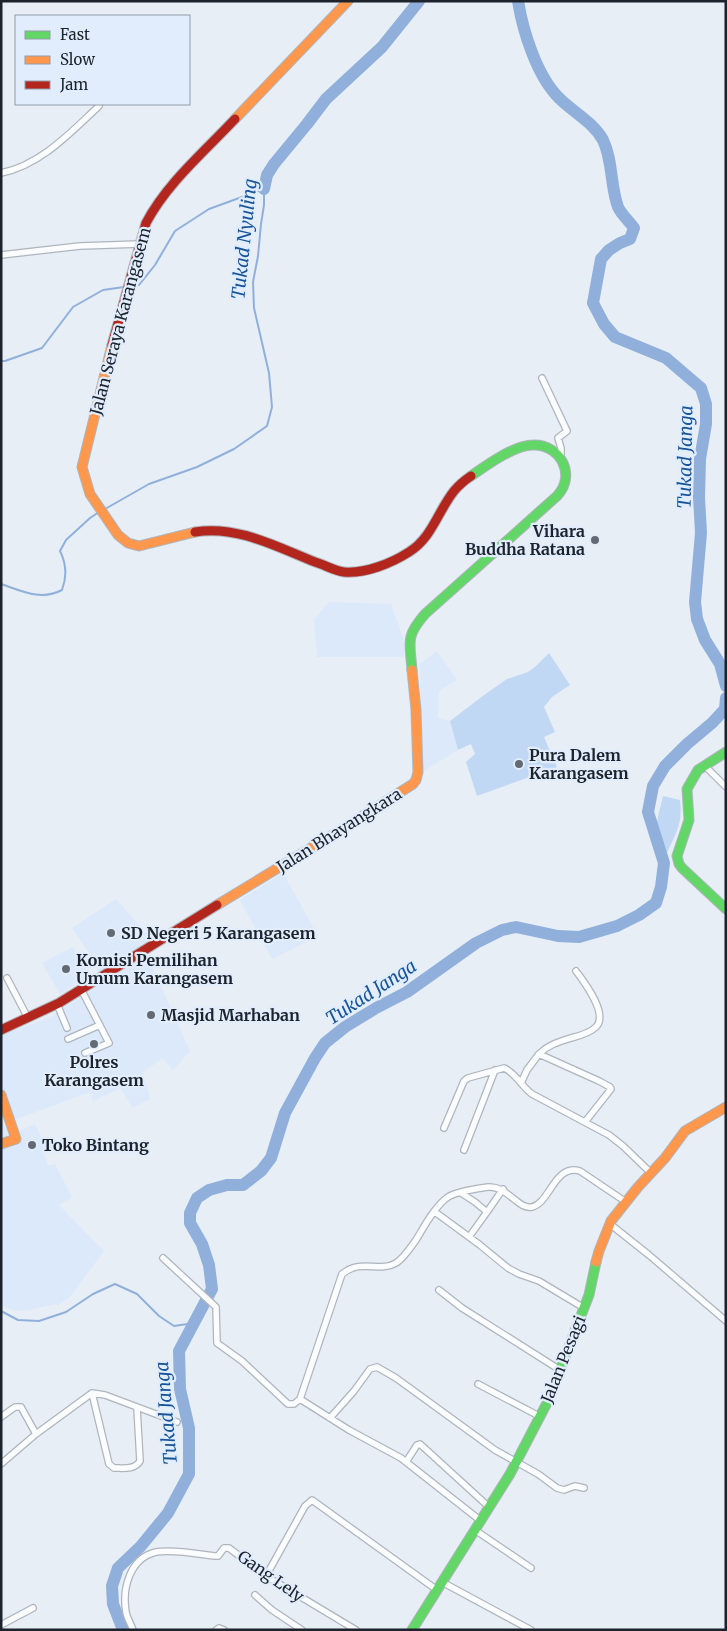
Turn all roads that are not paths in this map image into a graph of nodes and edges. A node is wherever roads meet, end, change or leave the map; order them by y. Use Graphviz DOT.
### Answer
graph roads {
  1 [pos="348,1"];
  2 [pos="100,106"];
  3 [pos="1,173"];
  4 [pos="140,244"];
  5 [pos="1,255"];
  6 [pos="542,378"];
  7 [pos="561,458"];
  8 [pos="726,752"];
  9 [pos="704,765"];
  10 [pos="726,787"];
  11 [pos="726,909"];
  12 [pos="576,971"];
  13 [pos="7,978"];
  14 [pos="81,989"];
  15 [pos="57,1004"];
  16 [pos="28,1018"];
  17 [pos="100,1025"];
  18 [pos="67,1028"];
  19 [pos="1,1030"];
  20 [pos="68,1039"];
  21 [pos="85,1053"];
  22 [pos="539,1054"];
  23 [pos="495,1070"];
  24 [pos="521,1082"];
  25 [pos="1,1095"];
  26 [pos="726,1107"];
  27 [pos="585,1122"];
  28 [pos="444,1128"];
  29 [pos="1,1144"];
  30 [pos="464,1150"];
  31 [pos="651,1173"];
  32 [pos="503,1189"];
  33 [pos="461,1193"];
  34 [pos="626,1202"];
  35 [pos="435,1212"];
  36 [pos="488,1212"];
  37 [pos="610,1224"];
  38 [pos="469,1237"];
  39 [pos="163,1258"];
  40 [pos="439,1290"];
  41 [pos="584,1308"];
  42 [pos="726,1321"];
  43 [pos="560,1370"];
  44 [pos="478,1384"];
  45 [pos="92,1393"];
  46 [pos="300,1399"];
  47 [pos="137,1408"];
  48 [pos="539,1416"];
  49 [pos="1,1417"];
  50 [pos="330,1418"];
  51 [pos="177,1422"];
  52 [pos="36,1434"];
  53 [pos="406,1462"];
  54 [pos="516,1463"];
  55 [pos="1,1464"];
  56 [pos="584,1488"];
  57 [pos="490,1507"];
  58 [pos="481,1521"];
  59 [pos="475,1530"];
  60 [pos="531,1568"];
  61 [pos="266,1576"];
  62 [pos="439,1586"];
  63 [pos="256,1595"];
  64 [pos="33,1608"];
  65 [pos="1,1625"];
  66 [pos="133,1630"];
  67 [pos="216,1630"];
  68 [pos="224,1630"];
  69 [pos="302,1630"];
  70 [pos="356,1630"];
  71 [pos="412,1630"];
  72 [pos="531,1630"];
  1 -- 4 [label="street, Jalan Seraya Karangasem"];
  2 -- 3 [label="street"];
  4 -- 5 [label="street"];
  4 -- 7 [label="street, Jalan Seraya Karangasem"];
  6 -- 7 [label="street"];
  7 -- 14 [label="street, Jalan Bhayangkara"];
  8 -- 9 [label="street"];
  9 -- 10 [label="street"];
  9 -- 11 [label="street"];
  12 -- 22 [label="street"];
  13 -- 16 [label="street"];
  14 -- 15 [label="street, Jalan Bhayangkara"];
  14 -- 17 [label="street"];
  15 -- 16 [label="street, Jalan Bhayangkara"];
  15 -- 18 [label="street"];
  16 -- 19 [label="street, Jalan Bhayangkara"];
  17 -- 20 [label="street"];
  17 -- 21 [label="street"];
  22 -- 24 [label="street"];
  22 -- 27 [label="street"];
  23 -- 24 [label="street"];
  23 -- 28 [label="street"];
  23 -- 30 [label="street"];
  24 -- 27 [label="street"];
  25 -- 29 [label="street"];
  26 -- 31 [label="street, Jalan Pesagi"];
  27 -- 31 [label="street"];
  31 -- 34 [label="street, Jalan Pesagi"];
  32 -- 33 [label="street"];
  32 -- 34 [label="street"];
  32 -- 36 [label="street"];
  33 -- 35 [label="street"];
  33 -- 36 [label="street"];
  34 -- 37 [label="street, Jalan Pesagi"];
  35 -- 38 [label="street"];
  35 -- 46 [label="street"];
  36 -- 38 [label="street"];
  37 -- 41 [label="street, Jalan Pesagi"];
  37 -- 42 [label="street"];
  38 -- 41 [label="street"];
  39 -- 46 [label="street"];
  40 -- 43 [label="street"];
  41 -- 43 [label="street, Jalan Pesagi"];
  43 -- 48 [label="street, Jalan Pesagi"];
  44 -- 48 [label="street"];
  45 -- 47 [label="street"];
  45 -- 47 [label="street"];
  45 -- 52 [label="street"];
  46 -- 50 [label="street"];
  47 -- 51 [label="street"];
  48 -- 54 [label="street, Jalan Pesagi"];
  49 -- 52 [label="street"];
  50 -- 53 [label="street"];
  50 -- 54 [label="street"];
  52 -- 55 [label="street"];
  53 -- 57 [label="street"];
  53 -- 58 [label="street"];
  54 -- 56 [label="street"];
  54 -- 57 [label="street, Jalan Pesagi"];
  57 -- 58 [label="street, Jalan Pesagi"];
  58 -- 59 [label="street, Jalan Pesagi"];
  59 -- 60 [label="street"];
  59 -- 62 [label="street, Jalan Pesagi"];
  61 -- 62 [label="street"];
  61 -- 66 [label="street, Gang Lely"];
  61 -- 70 [label="street, Gang Lely"];
  62 -- 71 [label="street, Jalan Pesagi"];
  62 -- 72 [label="street"];
  63 -- 69 [label="street"];
  64 -- 65 [label="street"];
  67 -- 68 [label="street"];
}
